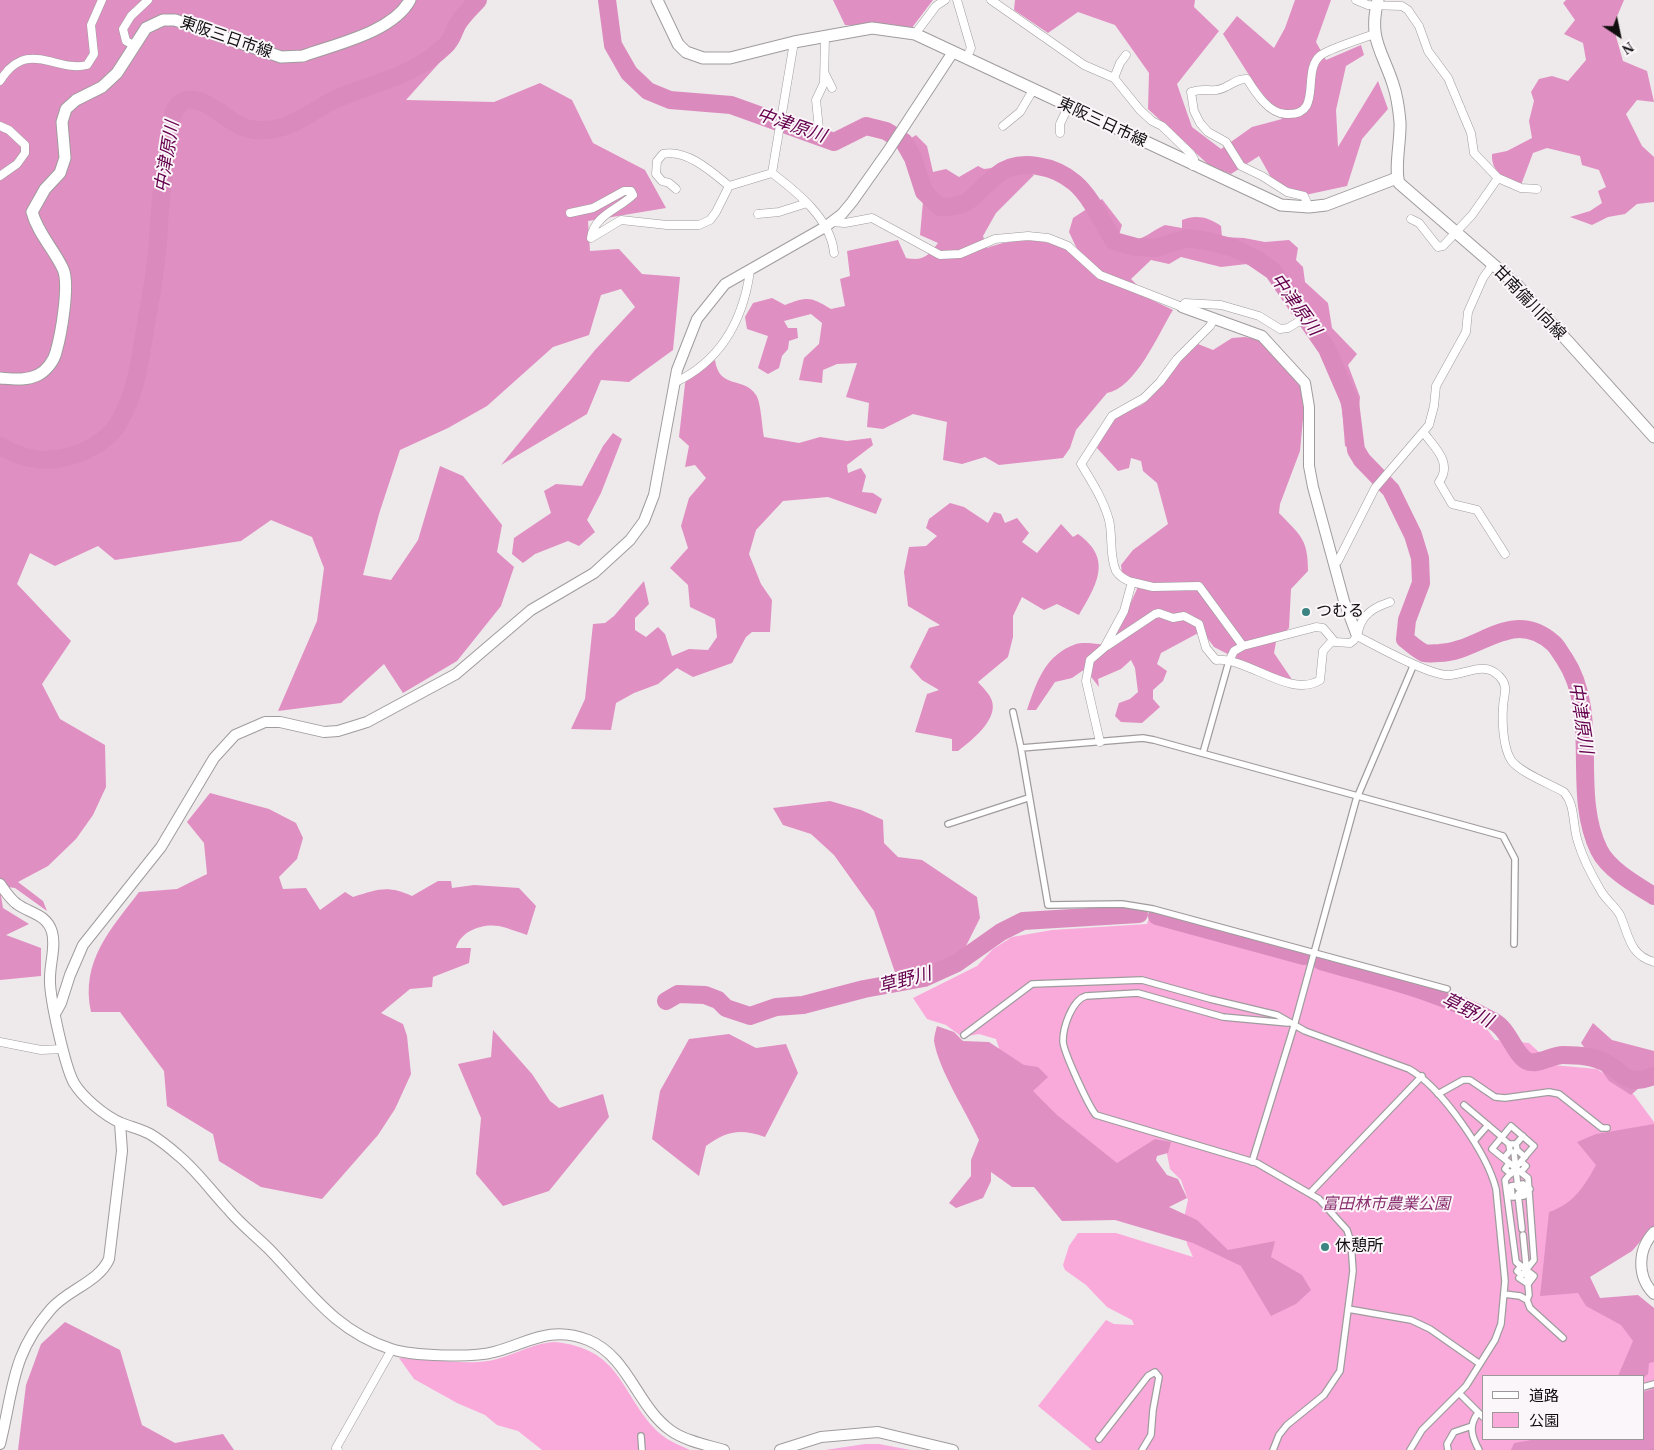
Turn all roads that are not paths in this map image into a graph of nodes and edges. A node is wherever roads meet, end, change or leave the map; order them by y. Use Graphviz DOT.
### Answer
graph roads {
  1 [pos="102,0"];
  2 [pos="148,0"];
  3 [pos="410,0"];
  4 [pos="657,0"];
  5 [pos="945,0"];
  6 [pos="957,0"];
  7 [pos="991,0"];
  8 [pos="1356,0"];
  9 [pos="1377,3"];
  10 [pos="915,34"];
  11 [pos="1374,34"];
  12 [pos="825,36"];
  13 [pos="794,42"];
  14 [pos="135,46"];
  15 [pos="953,52"];
  16 [pos="1126,55"];
  17 [pos="966,59"];
  18 [pos="824,72"];
  19 [pos="1114,78"];
  20 [pos="0,80"];
  21 [pos="832,88"];
  22 [pos="1033,90"];
  23 [pos="1068,107"];
  24 [pos="0,126"];
  25 [pos="1003,126"];
  26 [pos="819,129"];
  27 [pos="1060,133"];
  28 [pos="1193,166"];
  29 [pos="772,173"];
  30 [pos="0,176"];
  31 [pos="1397,178"];
  32 [pos="1498,178"];
  33 [pos="729,186"];
  34 [pos="676,189"];
  35 [pos="1537,189"];
  36 [pos="806,203"];
  37 [pos="1309,207"];
  38 [pos="570,213"];
  39 [pos="758,214"];
  40 [pos="1411,219"];
  41 [pos="828,225"];
  42 [pos="1456,233"];
  43 [pos="834,253"];
  44 [pos="1493,264"];
  45 [pos="750,271"];
  46 [pos="1182,307"];
  47 [pos="1214,319"];
  48 [pos="1304,321"];
  49 [pos="0,378"];
  50 [pos="674,383"];
  51 [pos="1424,433"];
  52 [pos="1654,437"];
  53 [pos="1505,554"];
  54 [pos="1334,562"];
  55 [pos="1132,582"];
  56 [pos="1390,602"];
  57 [pos="1357,636"];
  58 [pos="1333,640"];
  59 [pos="1243,646"];
  60 [pos="1104,648"];
  61 [pos="1229,661"];
  62 [pos="1414,664"];
  63 [pos="1013,712"];
  64 [pos="1100,742"];
  65 [pos="1022,748"];
  66 [pos="1203,753"];
  67 [pos="1358,796"];
  68 [pos="1028,798"];
  69 [pos="948,824"];
  70 [pos="0,884"];
  71 [pos="1514,944"];
  72 [pos="1315,953"];
  73 [pos="1654,962"];
  74 [pos="1447,989"];
  75 [pos="56,1012"];
  76 [pos="1291,1025"];
  77 [pos="964,1035"];
  78 [pos="0,1042"];
  79 [pos="63,1049"];
  80 [pos="1422,1076"];
  81 [pos="1438,1094"];
  82 [pos="1464,1105"];
  83 [pos="120,1123"];
  84 [pos="1488,1125"];
  85 [pos="1607,1128"];
  86 [pos="1523,1136"];
  87 [pos="1502,1138"];
  88 [pos="1474,1141"];
  89 [pos="1513,1148"];
  90 [pos="1525,1156"];
  91 [pos="1507,1160"];
  92 [pos="1252,1162"];
  93 [pos="1521,1162"];
  94 [pos="1516,1168"];
  95 [pos="1522,1172"];
  96 [pos="1511,1174"];
  97 [pos="1528,1178"];
  98 [pos="1505,1180"];
  99 [pos="1518,1191"];
  100 [pos="1310,1192"];
  101 [pos="1529,1202"];
  102 [pos="1510,1204"];
  103 [pos="1531,1222"];
  104 [pos="1512,1224"];
  105 [pos="1522,1232"];
  106 [pos="1654,1232"];
  107 [pos="1514,1242"];
  108 [pos="1534,1250"];
  109 [pos="1525,1251"];
  110 [pos="1515,1252"];
  111 [pos="1526,1268"];
  112 [pos="1504,1294"];
  113 [pos="1654,1294"];
  114 [pos="1527,1300"];
  115 [pos="1348,1309"];
  116 [pos="1563,1338"];
  117 [pos="392,1349"];
  118 [pos="1480,1364"];
  119 [pos="1459,1393"];
  120 [pos="1480,1415"];
  121 [pos="1472,1426"];
  122 [pos="641,1436"];
  123 [pos="1099,1438"];
  124 [pos="0,1444"];
  125 [pos="338,1450"];
  126 [pos="642,1450"];
  127 [pos="724,1450"];
  128 [pos="780,1450"];
  129 [pos="953,1450"];
  130 [pos="1142,1450"];
  131 [pos="1273,1450"];
  132 [pos="1410,1450"];
  133 [pos="1448,1450"];
  134 [pos="1479,1450"];
  1 -- 20 [label="street"];
  2 -- 14 [label="street"];
  3 -- 14 [label="main road, 東阪三日市線"];
  4 -- 13 [label="main road, 東阪三日市線"];
  5 -- 10 [label="street"];
  6 -- 17 [label="street"];
  7 -- 19 [label="street"];
  8 -- 9 [label="street"];
  9 -- 11 [label="main road"];
  9 -- 32 [label="street"];
  10 -- 12 [label="main road, 東阪三日市線"];
  10 -- 15 [label="main road, 東阪三日市線"];
  11 -- 31 [label="main road"];
  11 -- 37 [label="street"];
  12 -- 13 [label="main road, 東阪三日市線"];
  12 -- 18 [label="street"];
  13 -- 29 [label="street"];
  14 -- 49 [label="main road, 東阪三日市線"];
  15 -- 17 [label="main road, 東阪三日市線"];
  15 -- 41 [label="street"];
  16 -- 19 [label="street"];
  17 -- 22 [label="main road, 東阪三日市線"];
  18 -- 21 [label="street"];
  18 -- 26 [label="street"];
  19 -- 28 [label="street"];
  22 -- 23 [label="main road, 東阪三日市線"];
  22 -- 25 [label="street"];
  23 -- 27 [label="street"];
  23 -- 28 [label="main road, 東阪三日市線"];
  24 -- 30 [label="street"];
  28 -- 37 [label="main road, 東阪三日市線"];
  29 -- 33 [label="street"];
  29 -- 36 [label="street"];
  31 -- 37 [label="main road, 東阪三日市線"];
  31 -- 42 [label="main road, 甘南備川向線"];
  32 -- 35 [label="street"];
  32 -- 42 [label="street"];
  33 -- 34 [label="street"];
  33 -- 38 [label="street"];
  36 -- 39 [label="street"];
  36 -- 41 [label="street"];
  40 -- 42 [label="street"];
  41 -- 43 [label="street"];
  41 -- 45 [label="street"];
  41 -- 46 [label="street"];
  42 -- 44 [label="main road, 甘南備川向線"];
  44 -- 51 [label="street"];
  44 -- 52 [label="main road, 甘南備川向線"];
  45 -- 50 [label="street"];
  45 -- 50 [label="street"];
  46 -- 47 [label="street"];
  46 -- 48 [label="street"];
  47 -- 54 [label="street"];
  47 -- 55 [label="street"];
  50 -- 75 [label="street"];
  51 -- 53 [label="street"];
  51 -- 54 [label="street"];
  54 -- 57 [label="street"];
  55 -- 59 [label="street"];
  55 -- 60 [label="street"];
  56 -- 57 [label="street"];
  57 -- 58 [label="street"];
  57 -- 62 [label="street"];
  58 -- 59 [label="street"];
  58 -- 61 [label="street"];
  59 -- 61 [label="street"];
  60 -- 61 [label="street"];
  60 -- 64 [label="street"];
  61 -- 66 [label="street"];
  62 -- 67 [label="street"];
  62 -- 73 [label="street"];
  63 -- 65 [label="street"];
  64 -- 65 [label="street"];
  64 -- 66 [label="street"];
  65 -- 68 [label="street"];
  66 -- 67 [label="street"];
  67 -- 71 [label="street"];
  67 -- 72 [label="street"];
  68 -- 69 [label="street"];
  68 -- 72 [label="street"];
  70 -- 75 [label="street"];
  72 -- 74 [label="street"];
  72 -- 76 [label="street"];
  75 -- 79 [label="street"];
  76 -- 77 [label="street"];
  76 -- 80 [label="street"];
  76 -- 92 [label="street"];
  76 -- 92 [label="street"];
  78 -- 79 [label="street"];
  79 -- 83 [label="street"];
  80 -- 81 [label="street"];
  80 -- 100 [label="street"];
  81 -- 85 [label="street"];
  81 -- 88 [label="street"];
  82 -- 84 [label="street"];
  83 -- 117 [label="street"];
  83 -- 124 [label="street"];
  84 -- 87 [label="street"];
  84 -- 88 [label="street"];
  86 -- 87 [label="street"];
  86 -- 89 [label="street"];
  86 -- 90 [label="street"];
  87 -- 89 [label="street"];
  87 -- 91 [label="street"];
  88 -- 112 [label="street"];
  89 -- 90 [label="street"];
  89 -- 91 [label="street"];
  89 -- 94 [label="street"];
  90 -- 93 [label="street"];
  91 -- 94 [label="street"];
  91 -- 96 [label="street"];
  92 -- 100 [label="street"];
  93 -- 94 [label="street"];
  93 -- 95 [label="street"];
  94 -- 95 [label="street"];
  94 -- 96 [label="street"];
  94 -- 99 [label="street"];
  95 -- 97 [label="street"];
  96 -- 98 [label="street"];
  97 -- 99 [label="street"];
  97 -- 99 [label="street"];
  98 -- 99 [label="street"];
  98 -- 99 [label="street"];
  99 -- 101 [label="street"];
  99 -- 101 [label="street"];
  99 -- 102 [label="street"];
  99 -- 102 [label="street"];
  99 -- 105 [label="street"];
  100 -- 115 [label="street"];
  101 -- 103 [label="street"];
  102 -- 104 [label="street"];
  103 -- 105 [label="street"];
  103 -- 108 [label="street"];
  104 -- 105 [label="street"];
  104 -- 107 [label="street"];
  105 -- 107 [label="street"];
  105 -- 109 [label="street"];
  106 -- 113 [label="street"];
  107 -- 110 [label="street"];
  108 -- 109 [label="street"];
  108 -- 111 [label="street"];
  109 -- 110 [label="street"];
  109 -- 111 [label="street"];
  110 -- 111 [label="street"];
  111 -- 114 [label="street"];
  112 -- 114 [label="street"];
  112 -- 118 [label="street"];
  114 -- 116 [label="street"];
  115 -- 118 [label="street"];
  115 -- 131 [label="street"];
  117 -- 125 [label="street"];
  117 -- 127 [label="street"];
  118 -- 119 [label="street"];
  119 -- 120 [label="street"];
  119 -- 132 [label="street"];
  120 -- 121 [label="street"];
  121 -- 133 [label="street"];
  121 -- 134 [label="street"];
  122 -- 126 [label="street"];
  123 -- 130 [label="street"];
  128 -- 129 [label="street"];
}
